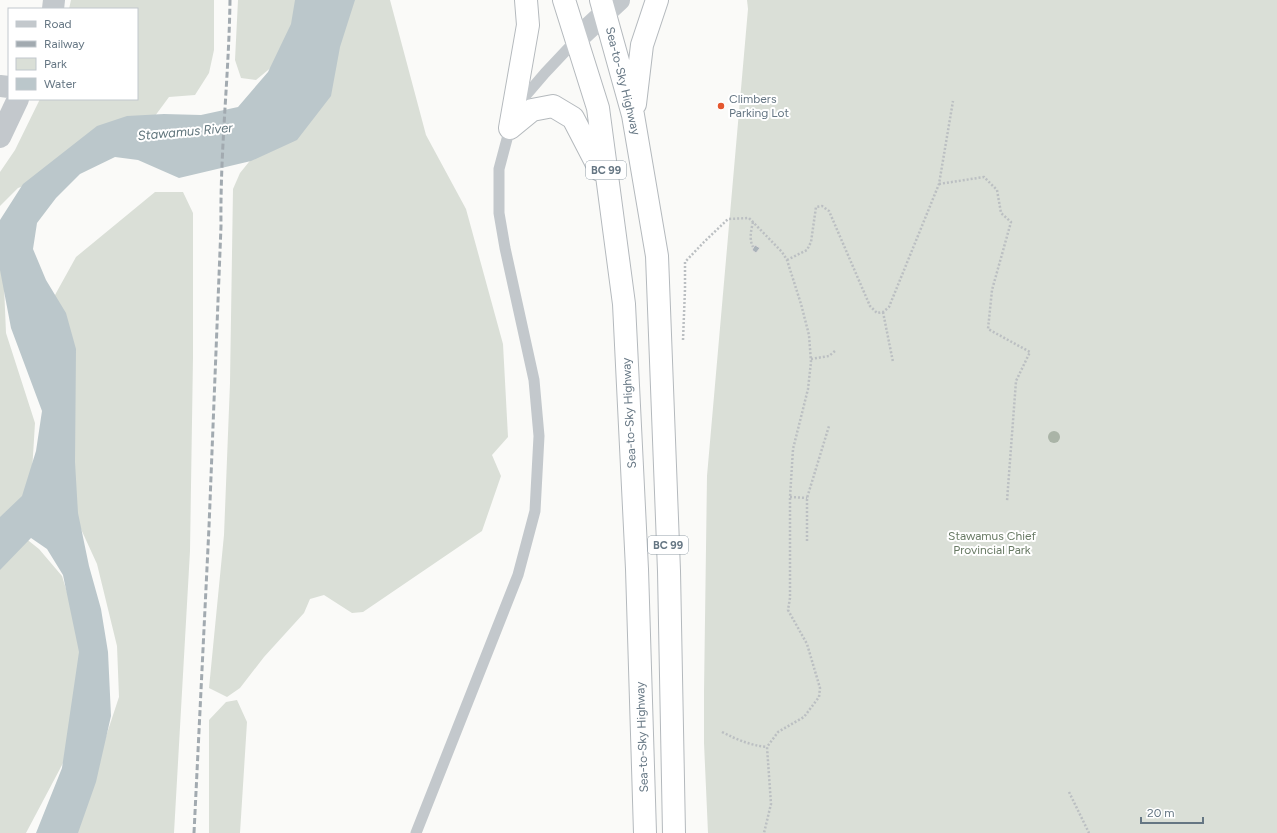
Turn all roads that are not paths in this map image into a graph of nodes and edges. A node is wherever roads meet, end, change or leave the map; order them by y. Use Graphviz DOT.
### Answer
graph roads {
  1 [pos="526,0"];
  2 [pos="564,0"];
  3 [pos="657,0"];
  4 [pos="608,4"];
  5 [pos="577,39"];
  6 [pos="18,100"];
  7 [pos="634,115"];
  8 [pos="510,128"];
  9 [pos="0,137"];
  10 [pos="608,185"];
  11 [pos="416,833"];
  12 [pos="645,833"];
  13 [pos="674,833"];
  1 -- 8 [label="highway"];
  2 -- 5 [label="highway, Sea-to-Sky Highway / BC 99"];
  3 -- 7 [label="highway"];
  4 -- 5 [label="street"];
  4 -- 7 [label="highway, Sea-to-Sky Highway / BC 99"];
  5 -- 8 [label="lane"];
  5 -- 10 [label="highway, Sea-to-Sky Highway / BC 99"];
  6 -- 9 [label="street"];
  7 -- 13 [label="highway, Sea-to-Sky Highway / BC 99"];
  8 -- 10 [label="highway"];
  8 -- 11 [label="lane"];
  10 -- 12 [label="highway, Sea-to-Sky Highway / BC 99"];
}
